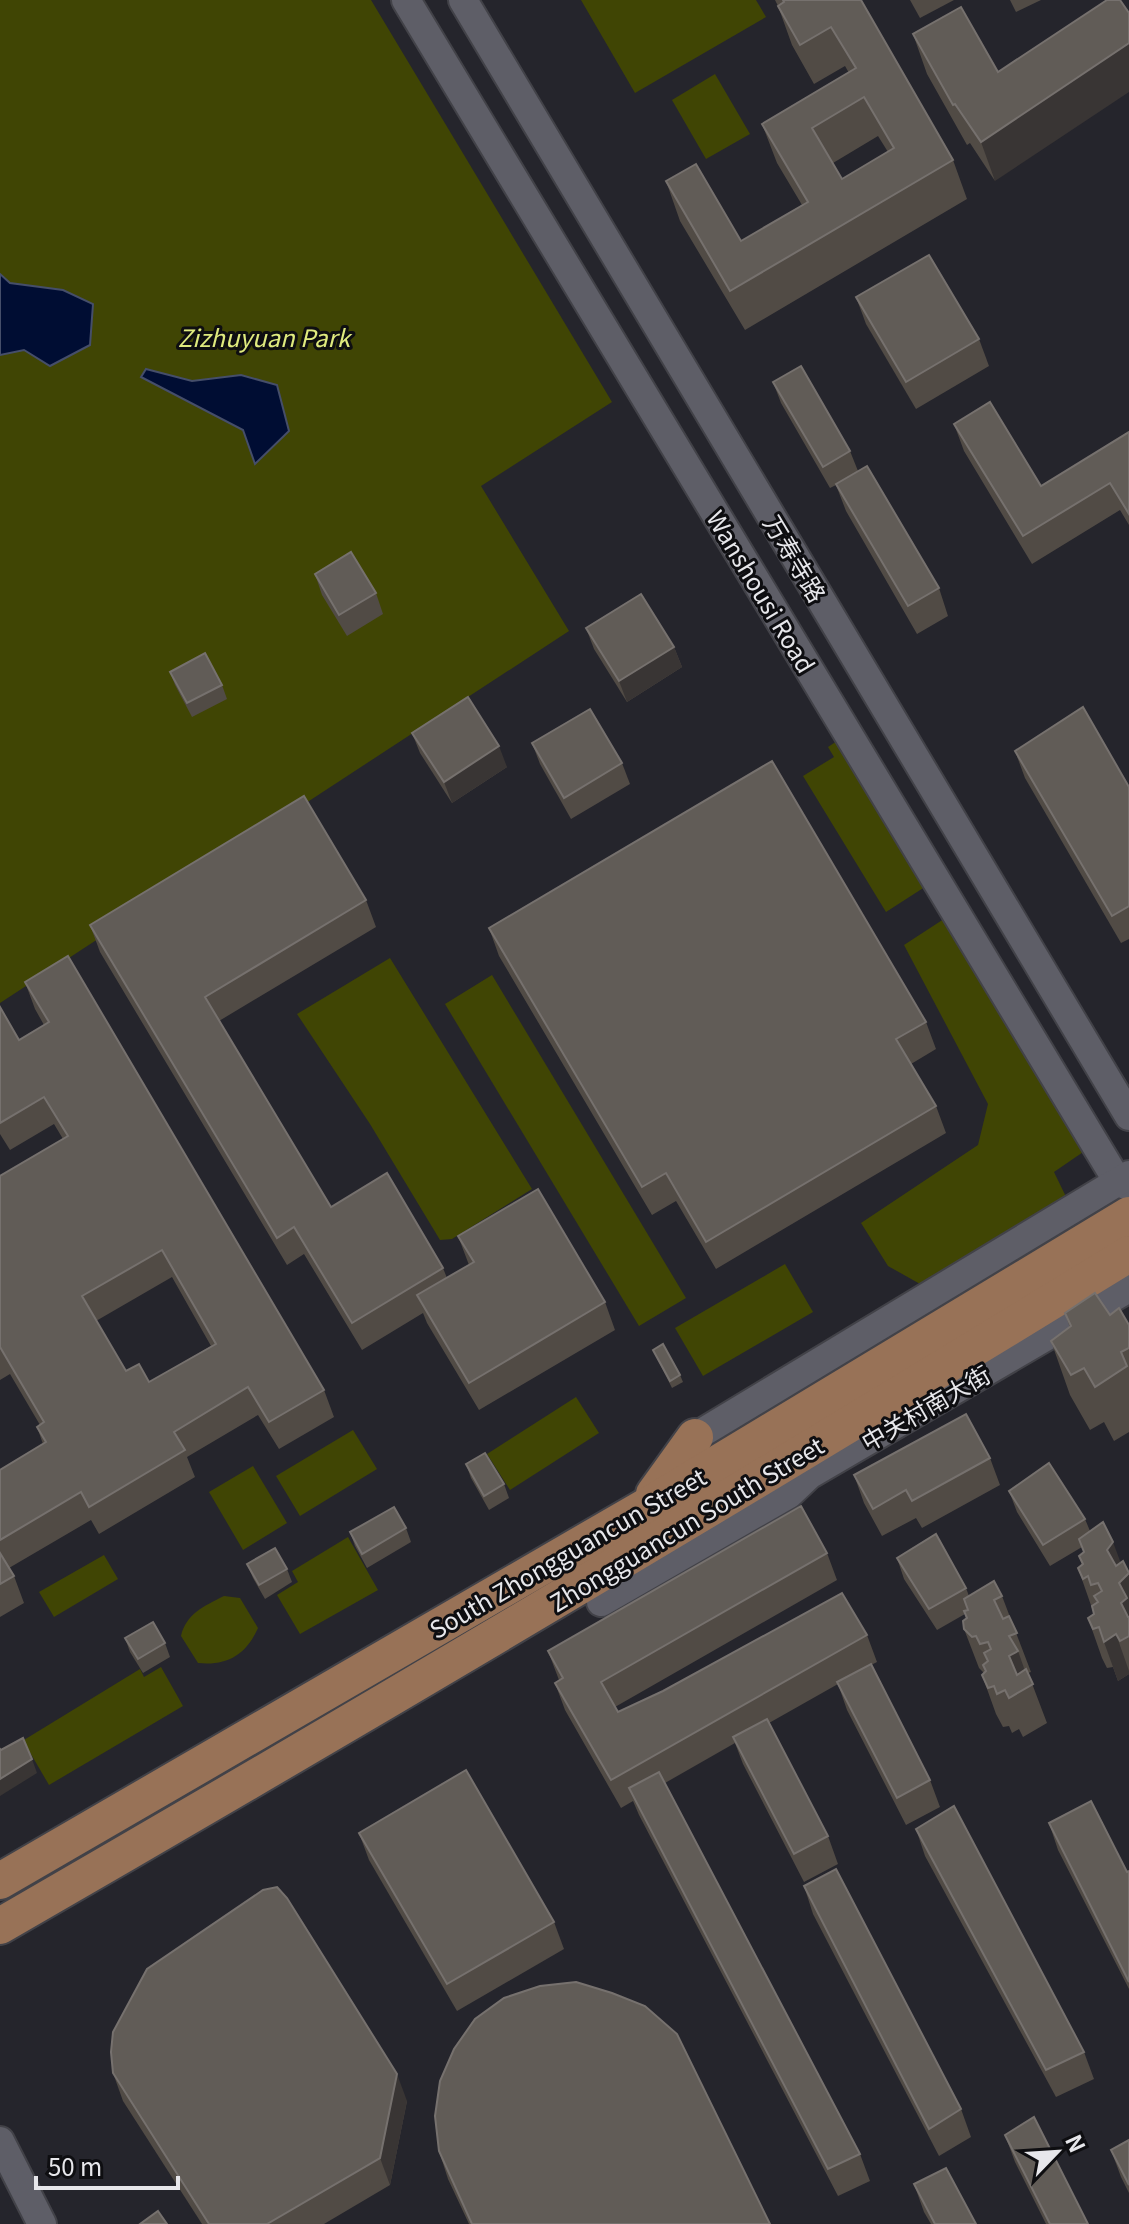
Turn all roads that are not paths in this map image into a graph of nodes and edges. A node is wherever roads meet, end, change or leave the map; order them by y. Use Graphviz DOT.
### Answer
graph roads {
  1 [pos="406,0"];
  2 [pos="463,0"];
  3 [pos="1129,1116"];
  4 [pos="1126,1190"];
  5 [pos="1129,1254"];
  6 [pos="1129,1288"];
  7 [pos="841,1431"];
  8 [pos="695,1437"];
  9 [pos="809,1475"];
  10 [pos="645,1507"];
  11 [pos="601,1602"];
  12 [pos="531,1616"];
  13 [pos="0,1881"];
  14 [pos="0,1926"];
  15 [pos="0,2141"];
  16 [pos="42,2224"];
  1 -- 4 [label="street, Wanshousi Road"];
  2 -- 3 [label="street, 万寿寺路"];
  4 -- 8 [label="street"];
  4 -- 10 [label="main road, South Zhongguancun Street"];
  5 -- 7 [label="main road"];
  6 -- 9 [label="street, 中关村南大街"];
  7 -- 9 [label="main road"];
  7 -- 12 [label="main road, Zhongguancun South Street"];
  8 -- 10 [label="main road"];
  9 -- 11 [label="street, 中关村南大街"];
  10 -- 13 [label="main road, South Zhongguancun Street"];
  11 -- 12 [label="main road"];
  12 -- 14 [label="main road, South Zhongguancun Street"];
  15 -- 16 [label="street"];
}
